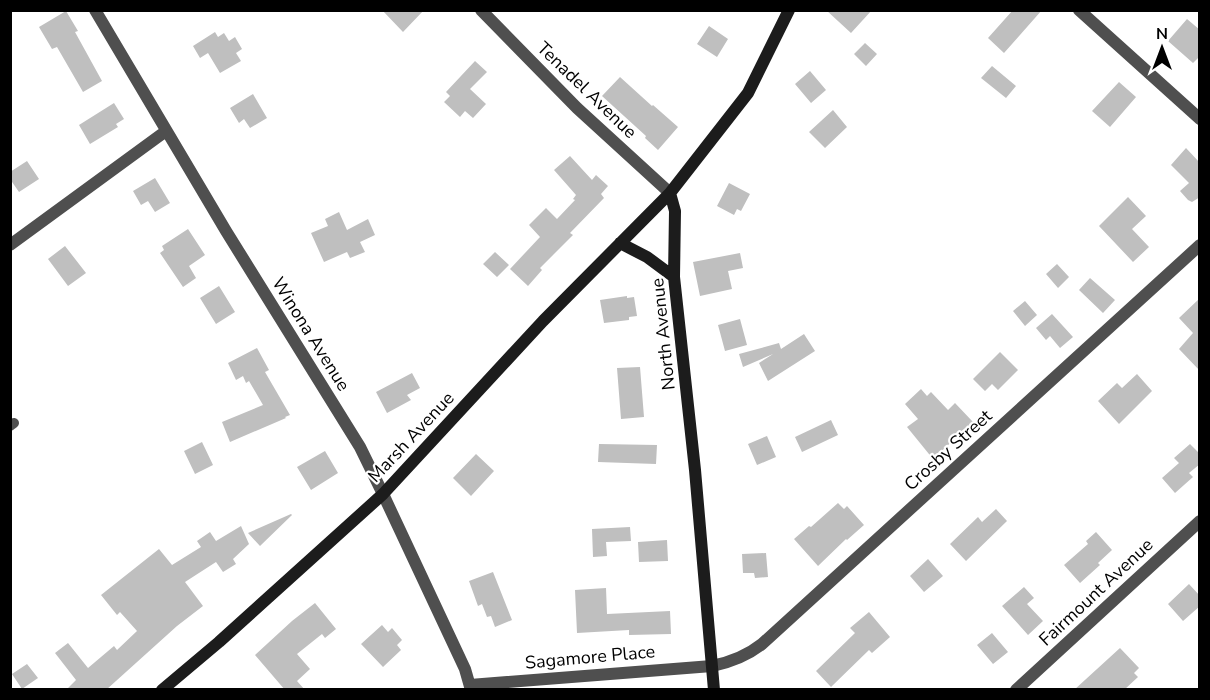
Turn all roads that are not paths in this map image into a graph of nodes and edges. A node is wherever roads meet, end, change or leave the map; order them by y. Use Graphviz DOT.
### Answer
graph roads {
  1 [pos="95,10"];
  2 [pos="481,10"];
  3 [pos="789,10"];
  4 [pos="1079,10"];
  5 [pos="1200,119"];
  6 [pos="166,131"];
  7 [pos="670,193"];
  8 [pos="620,243"];
  9 [pos="10,245"];
  10 [pos="1200,245"];
  11 [pos="674,277"];
  12 [pos="383,494"];
  13 [pos="1200,521"];
  14 [pos="712,666"];
  15 [pos="471,687"];
  16 [pos="162,690"];
  17 [pos="714,690"];
  18 [pos="1016,690"];
  1 -- 6 [label="street, Winona Avenue"];
  2 -- 7 [label="street, Tenadel Avenue"];
  3 -- 7 [label="main road"];
  4 -- 5 [label="street"];
  6 -- 9 [label="street"];
  6 -- 12 [label="street, Winona Avenue"];
  7 -- 8 [label="main road, Marsh Avenue"];
  7 -- 11 [label="main road, North Avenue"];
  8 -- 11 [label="main road"];
  8 -- 12 [label="main road, Marsh Avenue"];
  10 -- 14 [label="street, Crosby Street"];
  11 -- 14 [label="main road, North Avenue"];
  12 -- 15 [label="street, Winona Avenue"];
  12 -- 16 [label="main road, Marsh Avenue"];
  13 -- 18 [label="street, Fairmount Avenue"];
  14 -- 15 [label="street, Sagamore Place"];
  14 -- 17 [label="main road, North Avenue"];
}
